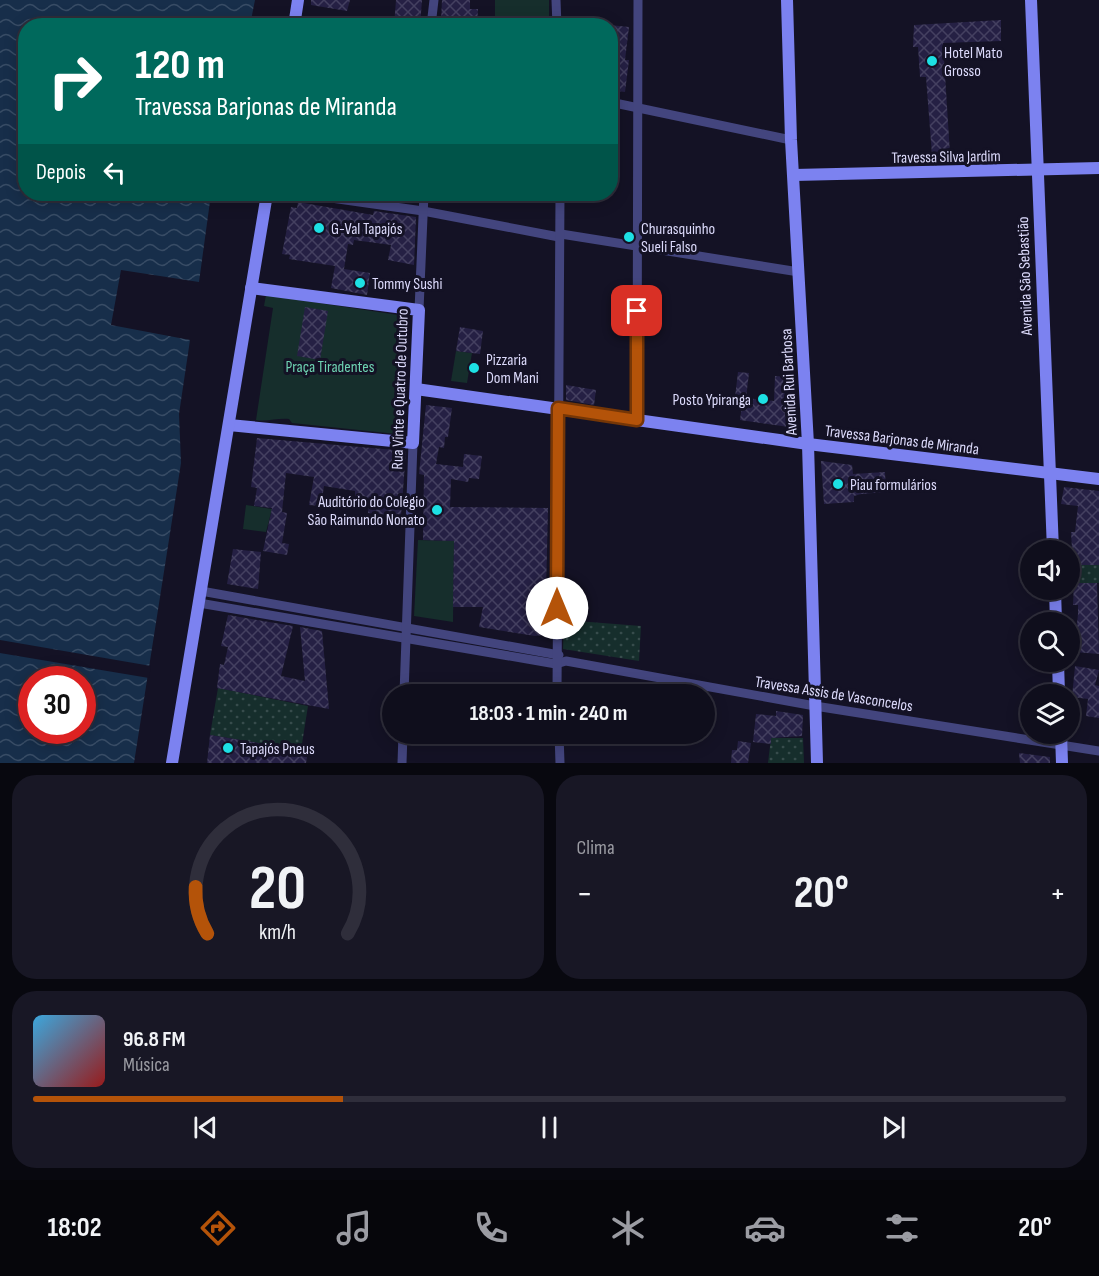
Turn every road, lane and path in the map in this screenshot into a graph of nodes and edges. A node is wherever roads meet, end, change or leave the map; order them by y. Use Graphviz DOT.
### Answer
graph roads {
  1 [pos="298,0"];
  2 [pos="434,0"];
  3 [pos="556,0"];
  4 [pos="638,0"];
  5 [pos="787,0"];
  6 [pos="1031,0"];
  7 [pos="295,18"];
  8 [pos="432,18"];
  9 [pos="556,18"];
  10 [pos="618,104"];
  11 [pos="637,108"];
  12 [pos="791,140"];
  13 [pos="1099,168"];
  14 [pos="1036,170"];
  15 [pos="794,175"];
  16 [pos="266,201"];
  17 [pos="352,201"];
  18 [pos="424,201"];
  19 [pos="560,201"];
  20 [pos="423,211"];
  21 [pos="561,234"];
  22 [pos="636,246"];
  23 [pos="799,272"];
  24 [pos="251,288"];
  25 [pos="419,310"];
  26 [pos="416,389"];
  27 [pos="558,408"];
  28 [pos="637,420"];
  29 [pos="228,425"];
  30 [pos="412,442"];
  31 [pos="808,444"];
  32 [pos="1049,473"];
  33 [pos="1099,478"];
  34 [pos="1052,540"];
  35 [pos="200,597"];
  36 [pos="407,626"];
  37 [pos="406,637"];
  38 [pos="556,652"];
  39 [pos="561,663"];
  40 [pos="405,684"];
  41 [pos="558,684"];
  42 [pos="815,706"];
  43 [pos="1020,733"];
  44 [pos="403,744"];
  45 [pos="559,744"];
  46 [pos="1061,744"];
  47 [pos="1079,744"];
  48 [pos="1099,751"];
  49 [pos="172,763"];
  50 [pos="402,763"];
  51 [pos="560,763"];
  52 [pos="817,763"];
  53 [pos="1062,763"];
  1 -- 7 [label="street"];
  2 -- 8 [label="street"];
  3 -- 9 [label="street"];
  4 -- 11 [label="street"];
  5 -- 12 [label="street, Avenida Rui Barbosa"];
  6 -- 14 [label="street, Avenida São Sebastião"];
  10 -- 11 [label="street"];
  11 -- 12 [label="street"];
  11 -- 22 [label="street"];
  12 -- 15 [label="street, Avenida Rui Barbosa"];
  13 -- 14 [label="street, Travessa Silva Jardim"];
  14 -- 15 [label="street, Travessa Silva Jardim"];
  14 -- 32 [label="street, Avenida São Sebastião"];
  15 -- 23 [label="street, Avenida Rui Barbosa"];
  16 -- 24 [label="street"];
  17 -- 20 [label="street"];
  18 -- 20 [label="street, Rua Vinte e Quatro de Outubro"];
  19 -- 21 [label="street"];
  20 -- 21 [label="street"];
  20 -- 25 [label="street, Rua Vinte e Quatro de Outubro"];
  21 -- 22 [label="street"];
  21 -- 27 [label="street"];
  22 -- 23 [label="street"];
  22 -- 28 [label="street"];
  23 -- 31 [label="street, Avenida Rui Barbosa"];
  24 -- 25 [label="street"];
  24 -- 29 [label="street"];
  25 -- 26 [label="street, Rua Vinte e Quatro de Outubro"];
  26 -- 27 [label="street, Travessa Barjonas de Miranda"];
  26 -- 30 [label="street, Rua Vinte e Quatro de Outubro"];
  27 -- 28 [label="street, Travessa Barjonas de Miranda"];
  27 -- 38 [label="street"];
  28 -- 31 [label="street, Travessa Barjonas de Miranda"];
  29 -- 30 [label="street"];
  29 -- 35 [label="street"];
  30 -- 36 [label="street, Rua Vinte e Quatro de Outubro"];
  31 -- 32 [label="street, Travessa Barjonas de Miranda"];
  31 -- 42 [label="street, Avenida Rui Barbosa"];
  32 -- 33 [label="street, Travessa Barjonas de Miranda"];
  32 -- 34 [label="street, Avenida São Sebastião"];
  35 -- 36 [label="street"];
  35 -- 37 [label="street, Travessa Assis de Vasconcelos"];
  35 -- 49 [label="street"];
  36 -- 37 [label="street, Rua Vinte e Quatro de Outubro"];
  36 -- 38 [label="street"];
  37 -- 39 [label="street, Travessa Assis de Vasconcelos"];
  37 -- 40 [label="street, Rua Vinte e Quatro de Outubro"];
  38 -- 39 [label="street"];
  39 -- 41 [label="street"];
  39 -- 42 [label="street, Travessa Assis de Vasconcelos"];
  42 -- 43 [label="street, Travessa Assis de Vasconcelos"];
  42 -- 52 [label="street, Avenida Rui Barbosa"];
  44 -- 50 [label="street"];
  45 -- 51 [label="street"];
  46 -- 53 [label="street"];
  47 -- 48 [label="street, Travessa Assis de Vasconcelos"];
}
